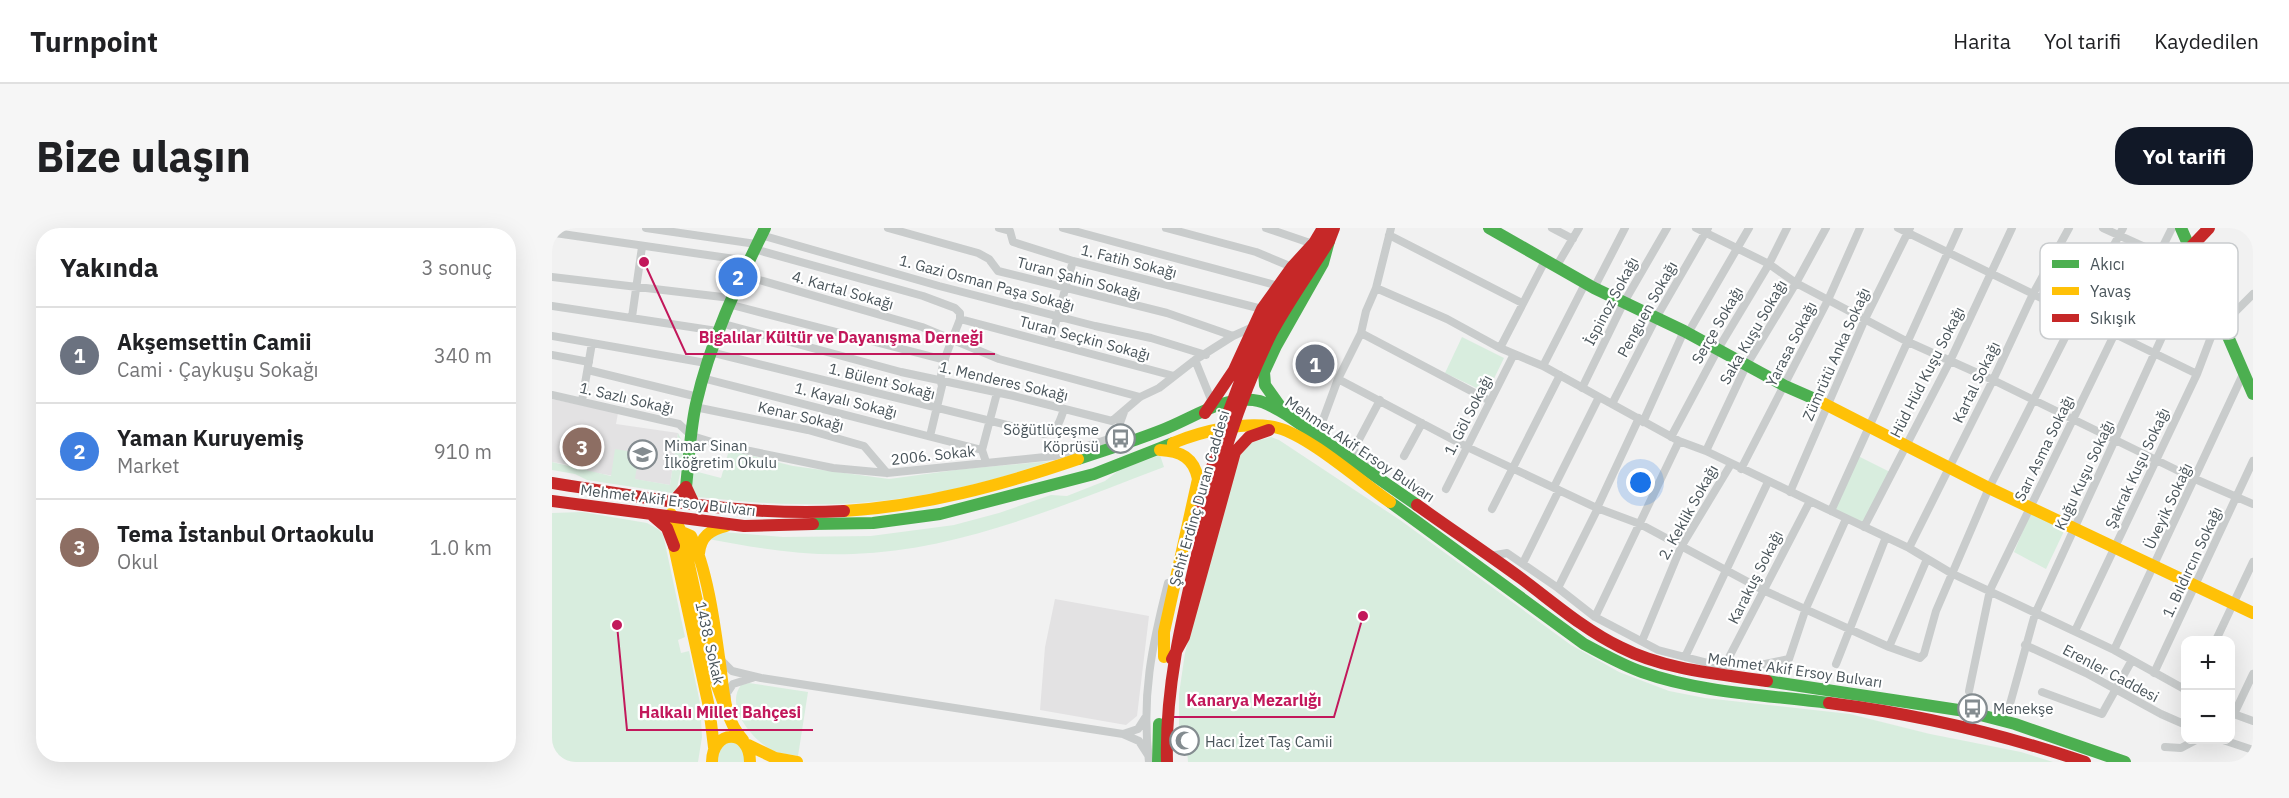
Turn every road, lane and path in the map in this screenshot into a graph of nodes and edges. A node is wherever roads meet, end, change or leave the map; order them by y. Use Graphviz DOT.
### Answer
graph roads {
  1 [pos="646,228"];
  2 [pos="888,228"];
  3 [pos="999,228"];
  4 [pos="1063,228"];
  5 [pos="1166,228"];
  6 [pos="1266,228"];
  7 [pos="1323,228"];
  8 [pos="1334,228"];
  9 [pos="1552,228"];
  10 [pos="1579,228"];
  11 [pos="1625,228"];
  12 [pos="1667,228"];
  13 [pos="1696,228"];
  14 [pos="1749,228"];
  15 [pos="1787,228"];
  16 [pos="1826,228"];
  17 [pos="1860,228"];
  18 [pos="1898,228"];
  19 [pos="1959,228"];
  20 [pos="2012,228"];
  21 [pos="2069,228"];
  22 [pos="2103,228"];
  23 [pos="2172,228"];
  24 [pos="2181,228"];
  25 [pos="2210,228"];
  26 [pos="1010,229"];
  27 [pos="1494,229"];
  28 [pos="1707,230"];
  29 [pos="1390,231"];
  30 [pos="1909,231"];
  31 [pos="2121,232"];
  32 [pos="554,234"];
  33 [pos="759,239"];
  34 [pos="1573,239"];
  35 [pos="1329,241"];
  36 [pos="2061,243"];
  37 [pos="2140,243"];
  38 [pos="2165,243"];
  39 [pos="2188,243"];
  40 [pos="2195,243"];
  41 [pos="1313,244"];
  42 [pos="642,247"];
  43 [pos="1739,249"];
  44 [pos="1947,251"];
  45 [pos="749,261"];
  46 [pos="1073,261"];
  47 [pos="1551,263"];
  48 [pos="1768,264"];
  49 [pos="1292,267"];
  50 [pos="1991,274"];
  51 [pos="742,275"];
  52 [pos="552,277"];
  53 [pos="2040,281"];
  54 [pos="1797,283"];
  55 [pos="1590,285"];
  56 [pos="638,286"];
  57 [pos="1279,286"];
  58 [pos="1376,288"];
  59 [pos="1065,289"];
  60 [pos="2033,294"];
  61 [pos="2253,294"];
  62 [pos="2040,298"];
  63 [pos="1828,300"];
  64 [pos="729,301"];
  65 [pos="1522,303"];
  66 [pos="1623,304"];
  67 [pos="552,306"];
  68 [pos="2238,306"];
  69 [pos="1262,309"];
  70 [pos="1057,316"];
  71 [pos="632,317"];
  72 [pos="1656,318"];
  73 [pos="960,319"];
  74 [pos="1864,319"];
  75 [pos="718,327"];
  76 [pos="1253,327"];
  77 [pos="1686,332"];
  78 [pos="1361,333"];
  79 [pos="552,336"];
  80 [pos="1233,336"];
  81 [pos="2065,339"];
  82 [pos="2112,339"];
  83 [pos="2127,339"];
  84 [pos="2161,339"];
  85 [pos="2213,339"];
  86 [pos="2229,339"];
  87 [pos="952,340"];
  88 [pos="1906,341"];
  89 [pos="592,343"];
  90 [pos="1050,343"];
  91 [pos="1260,344"];
  92 [pos="1500,348"];
  93 [pos="1718,349"];
  94 [pos="2155,353"];
  95 [pos="1514,354"];
  96 [pos="552,355"];
  97 [pos="1206,355"];
  98 [pos="708,357"];
  99 [pos="945,360"];
  100 [pos="1195,360"];
  101 [pos="1950,361"];
  102 [pos="588,366"];
  103 [pos="1543,366"];
  104 [pos="1746,366"];
  105 [pos="2244,372"];
  106 [pos="2197,374"];
  107 [pos="1560,375"];
  108 [pos="1174,376"];
  109 [pos="1264,376"];
  110 [pos="702,378"];
  111 [pos="1338,379"];
  112 [pos="1993,380"];
  113 [pos="940,381"];
  114 [pos="1785,386"];
  115 [pos="1582,388"];
  116 [pos="997,393"];
  117 [pos="2253,394"];
  118 [pos="552,395"];
  119 [pos="1599,397"];
  120 [pos="1140,398"];
  121 [pos="1380,400"];
  122 [pos="2035,400"];
  123 [pos="582,401"];
  124 [pos="1490,401"];
  125 [pos="697,402"];
  126 [pos="1262,402"];
  127 [pos="1612,404"];
  128 [pos="1827,405"];
  129 [pos="1209,407"];
  130 [pos="936,408"];
  131 [pos="1064,409"];
  132 [pos="1124,412"];
  133 [pos="1287,415"];
  134 [pos="2074,418"];
  135 [pos="1641,420"];
  136 [pos="990,421"];
  137 [pos="1422,423"];
  138 [pos="1870,428"];
  139 [pos="1258,429"];
  140 [pos="1216,431"];
  141 [pos="692,436"];
  142 [pos="930,436"];
  143 [pos="1317,436"];
  144 [pos="1675,439"];
  145 [pos="2116,439"];
  146 [pos="1905,446"];
  147 [pos="1467,447"];
  148 [pos="982,450"];
  149 [pos="1155,450"];
  150 [pos="1706,451"];
  151 [pos="1404,456"];
  152 [pos="2155,459"];
  153 [pos="2253,461"];
  154 [pos="986,462"];
  155 [pos="1731,464"];
  156 [pos="1948,467"];
  157 [pos="1513,468"];
  158 [pos="1381,469"];
  159 [pos="1741,469"];
  160 [pos="887,473"];
  161 [pos="552,476"];
  162 [pos="2195,479"];
  163 [pos="1768,482"];
  164 [pos="552,483"];
  165 [pos="686,488"];
  166 [pos="1989,488"];
  167 [pos="1446,489"];
  168 [pos="1556,489"];
  169 [pos="1790,492"];
  170 [pos="2236,497"];
  171 [pos="552,501"];
  172 [pos="674,501"];
  173 [pos="1810,501"];
  174 [pos="694,504"];
  175 [pos="2253,504"];
  176 [pos="2029,506"];
  177 [pos="1597,508"];
  178 [pos="1492,509"];
  179 [pos="1831,511"];
  180 [pos="649,514"];
  181 [pos="1846,519"];
  182 [pos="1640,524"];
  183 [pos="733,525"];
  184 [pos="1864,527"];
  185 [pos="2075,527"];
  186 [pos="1886,537"];
  187 [pos="1184,543"];
  188 [pos="674,546"];
  189 [pos="2115,546"];
  190 [pos="1681,547"];
  191 [pos="1909,548"];
  192 [pos="694,556"];
  193 [pos="1489,556"];
  194 [pos="1927,560"];
  195 [pos="2253,562"];
  196 [pos="1523,563"];
  197 [pos="2155,566"];
  198 [pos="1726,571"];
  199 [pos="1951,573"];
  200 [pos="2196,586"];
  201 [pos="1558,588"];
  202 [pos="1763,590"];
  203 [pos="1990,590"];
  204 [pos="2234,604"];
  205 [pos="1806,608"];
  206 [pos="2253,613"];
  207 [pos="2034,614"];
  208 [pos="1595,617"];
  209 [pos="1850,627"];
  210 [pos="2075,631"];
  211 [pos="2218,636"];
  212 [pos="1641,641"];
  213 [pos="2025,645"];
  214 [pos="1889,647"];
  215 [pos="2114,650"];
  216 [pos="718,656"];
  217 [pos="1685,657"];
  218 [pos="1168,658"];
  219 [pos="2132,660"];
  220 [pos="1836,664"];
  221 [pos="1725,665"];
  222 [pos="2154,673"];
  223 [pos="2253,674"];
  224 [pos="761,678"];
  225 [pos="2181,687"];
  226 [pos="2250,688"];
  227 [pos="2116,690"];
  228 [pos="1969,691"];
  229 [pos="2042,692"];
  230 [pos="2010,704"];
  231 [pos="2235,709"];
  232 [pos="726,710"];
  233 [pos="2235,714"];
  234 [pos="1146,715"];
  235 [pos="2253,721"];
  236 [pos="2181,723"];
  237 [pos="1123,734"];
  238 [pos="746,743"];
  239 [pos="2188,744"];
  240 [pos="2235,744"];
  241 [pos="2165,747"];
  242 [pos="2253,750"];
  243 [pos="711,757"];
  244 [pos="1152,760"];
  245 [pos="2121,761"];
  246 [pos="750,762"];
  247 [pos="797,762"];
  248 [pos="1167,762"];
  249 [pos="2085,762"];
  1 -- 33 [label="street"];
  2 -- 59 [label="street, Turan Şahin Sokağı"];
  3 -- 26 [label="street, 1. Fatih Sokağı"];
  4 -- 57 [label="street"];
  5 -- 49 [label="street"];
  6 -- 41 [label="street"];
  7 -- 41 [label="main road, Şehit Erdinç Duran Caddesi"];
  8 -- 35 [label="main road, Şehit Erdinç Duran Caddesi"];
  9 -- 34 [label="street"];
  10 -- 34 [label="street"];
  11 -- 55 [label="street"];
  12 -- 66 [label="street, İspinoz Sokağı"];
  13 -- 28 [label="street"];
  14 -- 43 [label="street"];
  15 -- 48 [label="street, Serçe Sokağı"];
  16 -- 54 [label="street, Saka Kuşu Sokağı"];
  17 -- 63 [label="street, Yarasa Sokağı"];
  18 -- 30 [label="street"];
  19 -- 44 [label="street"];
  20 -- 50 [label="street, Hüd Hüd Kuşu Sokağı"];
  21 -- 36 [label="street, Kartal Sokağı"];
  22 -- 31 [label="street"];
  23 -- 38 [label="street, Sarı Asma Sokağı"];
  24 -- 39 [label="main road"];
  25 -- 40 [label="main road"];
  26 -- 46 [label="street, 1. Fatih Sokağı"];
  27 -- 47 [label="main road"];
  28 -- 43 [label="street"];
  28 -- 72 [label="street, Penguen Sokağı"];
  29 -- 58 [label="street"];
  29 -- 65 [label="street"];
  30 -- 44 [label="street"];
  30 -- 74 [label="street, Zümrütü Anka Sokağı"];
  31 -- 37 [label="street"];
  32 -- 42 [label="street"];
  33 -- 45 [label="main road"];
  33 -- 70 [label="street, 1. Gazi Osman Paşa Sokağı"];
  33 -- 73 [label="street, Turan Seçkin Sokağı"];
  34 -- 47 [label="street"];
  35 -- 91 [label="main road, Şehit Erdinç Duran Caddesi"];
  35 -- 109 [label="main road"];
  41 -- 49 [label="main road"];
  41 -- 91 [label="main road, Şehit Erdinç Duran Caddesi"];
  42 -- 45 [label="street"];
  42 -- 56 [label="street"];
  43 -- 48 [label="street"];
  43 -- 77 [label="street"];
  44 -- 50 [label="street"];
  44 -- 88 [label="street"];
  45 -- 51 [label="main road"];
  46 -- 59 [label="street"];
  46 -- 69 [label="street, 1. Fatih Sokağı"];
  47 -- 55 [label="main road"];
  47 -- 65 [label="street"];
  48 -- 54 [label="street"];
  48 -- 93 [label="street, Serçe Sokağı"];
  49 -- 57 [label="main road"];
  50 -- 60 [label="street"];
  50 -- 101 [label="street, Hüd Hüd Kuşu Sokağı"];
  51 -- 64 [label="main road"];
  51 -- 87 [label="street, 4. Kartal Sokağı"];
  52 -- 56 [label="street"];
  53 -- 60 [label="street, Kartal Sokağı"];
  54 -- 63 [label="street"];
  54 -- 104 [label="street, Saka Kuşu Sokağı"];
  55 -- 66 [label="main road"];
  55 -- 103 [label="street"];
  56 -- 64 [label="street"];
  56 -- 71 [label="street"];
  57 -- 69 [label="main road"];
  58 -- 78 [label="street"];
  58 -- 92 [label="street"];
  59 -- 70 [label="street"];
  59 -- 80 [label="street, Turan Şahin Sokağı"];
  60 -- 62 [label="street"];
  60 -- 112 [label="street, Kartal Sokağı"];
  61 -- 68 [label="street"];
  63 -- 74 [label="street"];
  63 -- 114 [label="street, Yarasa Sokağı"];
  64 -- 75 [label="main road"];
  64 -- 99 [label="street"];
  65 -- 92 [label="street"];
  66 -- 72 [label="main road"];
  66 -- 115 [label="street, İspinoz Sokağı"];
  67 -- 71 [label="street, 1. Menderes Sokağı"];
  69 -- 76 [label="main road"];
  70 -- 90 [label="street"];
  70 -- 97 [label="street, 1. Gazi Osman Paşa Sokağı"];
  71 -- 75 [label="street, 1. Menderes Sokağı"];
  72 -- 77 [label="main road"];
  72 -- 127 [label="street, Penguen Sokağı"];
  73 -- 87 [label="street"];
  73 -- 90 [label="street, Turan Seçkin Sokağı"];
  74 -- 88 [label="street"];
  74 -- 128 [label="street, Zümrütü Anka Sokağı"];
  75 -- 98 [label="main road"];
  75 -- 113 [label="street, 1. Menderes Sokağı"];
  76 -- 80 [label="street, 1. Menderes Sokağı"];
  76 -- 129 [label="main road"];
  77 -- 93 [label="main road"];
  77 -- 135 [label="street"];
  78 -- 111 [label="street"];
  78 -- 124 [label="street"];
  79 -- 89 [label="street, 1. Bülent Sokağı"];
  80 -- 97 [label="street, 1. Menderes Sokağı"];
  81 -- 122 [label="street"];
  82 -- 134 [label="street, Sarı Asma Sokağı"];
  83 -- 94 [label="street"];
  84 -- 94 [label="street, Kuğu Kuşu Sokağı"];
  85 -- 106 [label="street, Şakrak Kuşu Sokağı"];
  86 -- 105 [label="main road"];
  87 -- 99 [label="street"];
  87 -- 120 [label="street, 4. Kartal Sokağı"];
  88 -- 101 [label="street"];
  88 -- 138 [label="street"];
  89 -- 98 [label="street, 1. Bülent Sokağı"];
  89 -- 102 [label="street"];
  90 -- 108 [label="street, Turan Seçkin Sokağı"];
  91 -- 218 [label="main road, Şehit Erdinç Duran Caddesi"];
  92 -- 95 [label="street"];
  93 -- 104 [label="main road"];
  93 -- 144 [label="street, Serçe Sokağı"];
  94 -- 106 [label="street"];
  94 -- 145 [label="street, Kuğu Kuşu Sokağı"];
  95 -- 103 [label="street"];
  95 -- 124 [label="street, 1. Göl Sokağı"];
  96 -- 102 [label="street, Kenar Sokağı"];
  97 -- 100 [label="street, 1. Menderes Sokağı"];
  98 -- 110 [label="main road"];
  98 -- 130 [label="street, 1. Bülent Sokağı"];
  99 -- 113 [label="street"];
  100 -- 108 [label="street, 1. Menderes Sokağı"];
  100 -- 129 [label="street"];
  101 -- 112 [label="street"];
  101 -- 146 [label="street, Hüd Hüd Kuşu Sokağı"];
  102 -- 123 [label="street"];
  102 -- 125 [label="street, Kenar Sokağı"];
  103 -- 107 [label="street"];
  104 -- 114 [label="main road"];
  104 -- 150 [label="street, Saka Kuşu Sokağı"];
  105 -- 117 [label="main road"];
  105 -- 162 [label="street, Üveyik Sokağı"];
  106 -- 152 [label="street, Şakrak Kuşu Sokağı"];
  107 -- 115 [label="street"];
  107 -- 157 [label="street"];
  108 -- 120 [label="street, 1. Menderes Sokağı"];
  109 -- 126 [label="main road"];
  109 -- 133 [label="main road"];
  110 -- 125 [label="main road"];
  110 -- 142 [label="street, 1. Kayalı Sokağı"];
  111 -- 121 [label="street"];
  111 -- 143 [label="street"];
  112 -- 122 [label="street"];
  112 -- 156 [label="street, Kartal Sokağı"];
  113 -- 116 [label="street, 1. Menderes Sokağı"];
  113 -- 130 [label="street"];
  114 -- 128 [label="main road"];
  114 -- 159 [label="street, Yarasa Sokağı"];
  115 -- 119 [label="street"];
  116 -- 131 [label="street, 1. Menderes Sokağı"];
  116 -- 136 [label="street"];
  118 -- 123 [label="street, 1. Sazlı Sokağı"];
  119 -- 127 [label="street"];
  119 -- 168 [label="street"];
  120 -- 132 [label="street, 1. Menderes Sokağı"];
  121 -- 137 [label="street"];
  121 -- 158 [label="street"];
  122 -- 134 [label="street"];
  122 -- 166 [label="street"];
  123 -- 141 [label="street, 1. Sazlı Sokağı"];
  124 -- 147 [label="street, 1. Göl Sokağı"];
  125 -- 141 [label="main road"];
  125 -- 160 [label="street, Kenar Sokağı"];
  126 -- 129 [label="main road, Mehmet Akif Ersoy Bulvarı"];
  126 -- 133 [label="main road, Mehmet Akif Ersoy Bulvarı"];
  126 -- 139 [label="main road"];
  127 -- 135 [label="street"];
  128 -- 138 [label="main road"];
  128 -- 169 [label="street, Zümrütü Anka Sokağı"];
  129 -- 140 [label="main road"];
  129 -- 174 [label="main road, Mehmet Akif Ersoy Bulvarı"];
  130 -- 136 [label="street, 1. Bülent Sokağı"];
  130 -- 142 [label="street"];
  131 -- 132 [label="street, 1. Menderes Sokağı"];
  131 -- 136 [label="street, 1. Bülent Sokağı"];
  132 -- 154 [label="street, 2006. Sokak"];
  133 -- 143 [label="main road, Mehmet Akif Ersoy Bulvarı"];
  134 -- 145 [label="street"];
  134 -- 176 [label="street, Sarı Asma Sokağı"];
  135 -- 144 [label="street"];
  135 -- 177 [label="street"];
  136 -- 148 [label="street"];
  137 -- 147 [label="street"];
  137 -- 151 [label="street"];
  138 -- 146 [label="main road"];
  138 -- 179 [label="street"];
  139 -- 140 [label="main road, Mehmet Akif Ersoy Bulvarı"];
  139 -- 218 [label="main road"];
  139 -- 249 [label="main road, Mehmet Akif Ersoy Bulvarı"];
  140 -- 149 [label="main road, Mehmet Akif Ersoy Bulvarı"];
  141 -- 160 [label="street, 2006. Sokak"];
  141 -- 165 [label="main road"];
  142 -- 148 [label="street, 1. Kayalı Sokağı"];
  143 -- 193 [label="main road, Mehmet Akif Ersoy Bulvarı"];
  144 -- 150 [label="street"];
  144 -- 182 [label="street, Serçe Sokağı"];
  145 -- 152 [label="street"];
  145 -- 185 [label="street, Kuğu Kuşu Sokağı"];
  146 -- 156 [label="main road"];
  146 -- 184 [label="street, Hüd Hüd Kuşu Sokağı"];
  147 -- 157 [label="street"];
  147 -- 167 [label="street, 1. Göl Sokağı"];
  148 -- 154 [label="street"];
  149 -- 183 [label="main road, Mehmet Akif Ersoy Bulvarı"];
  149 -- 187 [label="main road"];
  150 -- 155 [label="street"];
  152 -- 162 [label="street"];
  152 -- 189 [label="street, Şakrak Kuşu Sokağı"];
  153 -- 170 [label="street, 1. Bıldırcın Sokağı"];
  154 -- 160 [label="street, 2006. Sokak"];
  155 -- 159 [label="street"];
  155 -- 190 [label="street, 2. Keklik Sokağı"];
  156 -- 166 [label="main road"];
  156 -- 191 [label="street, Kartal Sokağı"];
  157 -- 168 [label="street"];
  157 -- 178 [label="street"];
  159 -- 163 [label="street"];
  161 -- 192 [label="main road"];
  162 -- 170 [label="street"];
  162 -- 197 [label="street, Üveyik Sokağı"];
  163 -- 169 [label="street"];
  163 -- 198 [label="street"];
  164 -- 172 [label="main road, Mehmet Akif Ersoy Bulvarı"];
  165 -- 172 [label="main road"];
  165 -- 174 [label="main road"];
  166 -- 176 [label="main road"];
  166 -- 199 [label="street"];
  168 -- 177 [label="street"];
  168 -- 196 [label="street"];
  169 -- 173 [label="street"];
  170 -- 175 [label="street"];
  170 -- 200 [label="street, 1. Bıldırcın Sokağı"];
  171 -- 180 [label="main road, Mehmet Akif Ersoy Bulvarı"];
  172 -- 174 [label="main road, Mehmet Akif Ersoy Bulvarı"];
  173 -- 179 [label="street"];
  173 -- 202 [label="street, Karakuş Sokağı"];
  176 -- 185 [label="main road"];
  176 -- 203 [label="street, Sarı Asma Sokağı"];
  177 -- 182 [label="street"];
  177 -- 201 [label="street"];
  179 -- 181 [label="street"];
  180 -- 183 [label="main road, Mehmet Akif Ersoy Bulvarı"];
  180 -- 188 [label="main road, 1438. Sokak"];
  181 -- 184 [label="street"];
  181 -- 205 [label="street"];
  182 -- 190 [label="street"];
  182 -- 208 [label="street, Serçe Sokağı"];
  183 -- 192 [label="main road"];
  184 -- 186 [label="street"];
  185 -- 189 [label="main road"];
  185 -- 207 [label="street, Kuğu Kuşu Sokağı"];
  186 -- 191 [label="street"];
  186 -- 209 [label="street"];
  187 -- 218 [label="main road"];
  187 -- 234 [label="street"];
  188 -- 192 [label="main road"];
  188 -- 243 [label="main road, 1438. Sokak"];
  189 -- 197 [label="main road"];
  189 -- 210 [label="street, Şakrak Kuşu Sokağı"];
  190 -- 198 [label="street"];
  190 -- 212 [label="street, 2. Keklik Sokağı"];
  191 -- 194 [label="street"];
  192 -- 216 [label="main road, 1438. Sokak"];
  192 -- 232 [label="main road"];
  193 -- 196 [label="street"];
  193 -- 245 [label="main road, Mehmet Akif Ersoy Bulvarı"];
  194 -- 199 [label="street"];
  194 -- 214 [label="street"];
  195 -- 204 [label="street"];
  196 -- 201 [label="street"];
  197 -- 200 [label="main road"];
  197 -- 215 [label="street, Üveyik Sokağı"];
  198 -- 202 [label="street"];
  198 -- 217 [label="street"];
  199 -- 203 [label="street"];
  199 -- 214 [label="street"];
  200 -- 204 [label="main road"];
  200 -- 222 [label="street, 1. Bıldırcın Sokağı"];
  201 -- 208 [label="street"];
  202 -- 205 [label="street"];
  202 -- 221 [label="street, Karakuş Sokağı"];
  203 -- 207 [label="street"];
  203 -- 228 [label="street, Sarı Asma Sokağı"];
  204 -- 206 [label="main road"];
  204 -- 211 [label="street"];
  205 -- 209 [label="street"];
  205 -- 221 [label="street"];
  207 -- 210 [label="street"];
  207 -- 213 [label="street, Kuğu Kuşu Sokağı"];
  208 -- 212 [label="street"];
  209 -- 214 [label="street"];
  209 -- 220 [label="street"];
  210 -- 215 [label="street"];
  212 -- 217 [label="street"];
  213 -- 227 [label="street, Erenler Caddesi"];
  213 -- 230 [label="street, Kuğu Kuşu Sokağı"];
  215 -- 219 [label="street"];
  216 -- 224 [label="street"];
  216 -- 232 [label="main road, 1438. Sokak"];
  217 -- 221 [label="street"];
  218 -- 244 [label="main road, Şehit Erdinç Duran Caddesi"];
  218 -- 248 [label="main road, Şehit Erdinç Duran Caddesi"];
  219 -- 222 [label="street"];
  219 -- 227 [label="street"];
  222 -- 225 [label="street"];
  223 -- 226 [label="street"];
  224 -- 232 [label="street"];
  224 -- 237 [label="street"];
  226 -- 231 [label="street"];
  227 -- 229 [label="street"];
  227 -- 236 [label="street, Erenler Caddesi"];
  232 -- 238 [label="main road, 1438. Sokak"];
  233 -- 235 [label="street"];
  234 -- 237 [label="street"];
  234 -- 244 [label="street"];
  237 -- 244 [label="street"];
  238 -- 243 [label="main road"];
  238 -- 246 [label="main road"];
  238 -- 247 [label="main road"];
  239 -- 241 [label="street"];
  240 -- 242 [label="street"];
}
